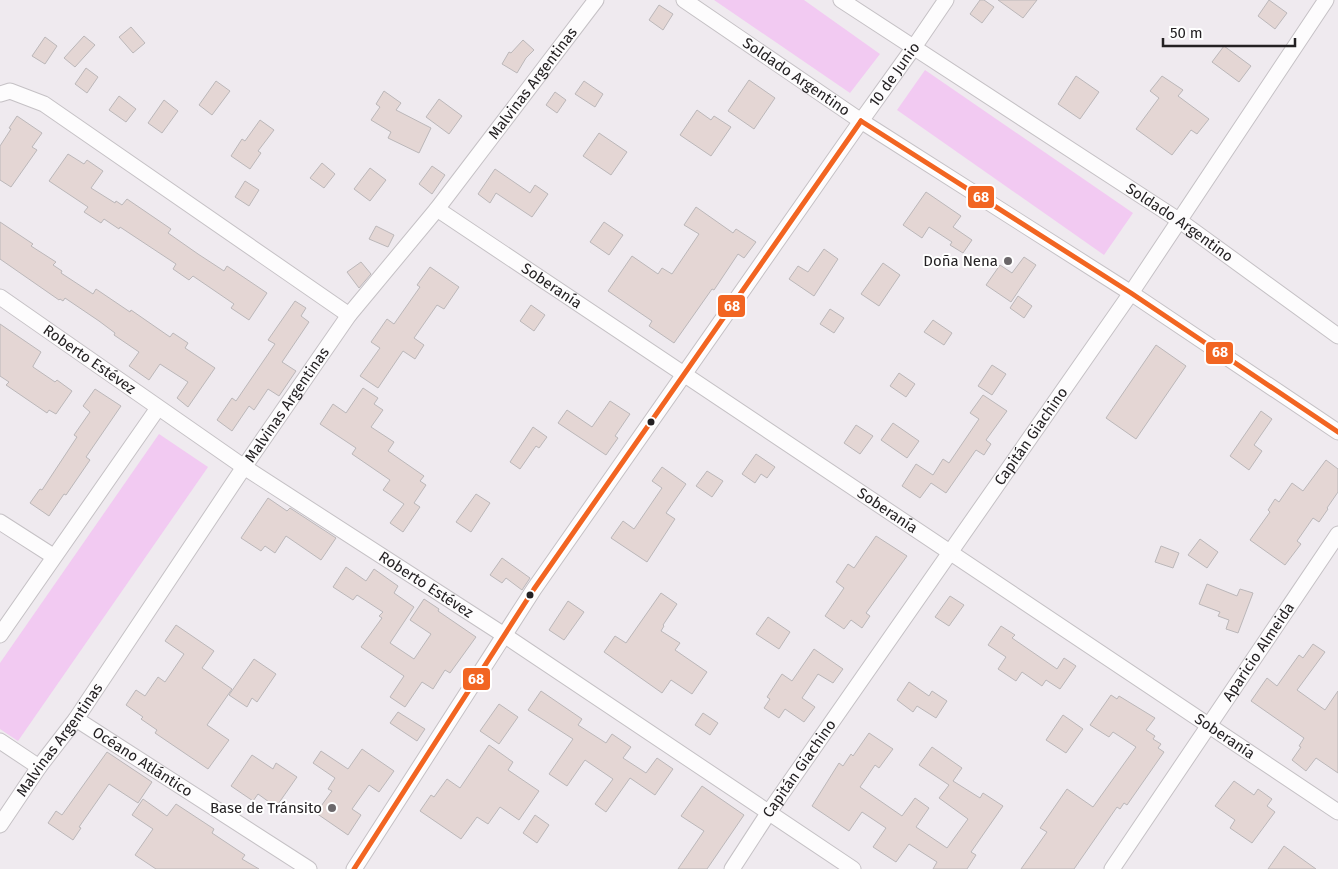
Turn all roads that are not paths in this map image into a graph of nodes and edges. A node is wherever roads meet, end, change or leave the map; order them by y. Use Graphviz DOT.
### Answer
graph roads {
  1 [pos="596,0"];
  2 [pos="684,0"];
  3 [pos="841,0"];
  4 [pos="946,0"];
  5 [pos="1326,0"];
  6 [pos="914,47"];
  7 [pos="0,94"];
  8 [pos="861,121"];
  9 [pos="437,209"];
  10 [pos="1180,221"];
  11 [pos="1131,293"];
  12 [pos="0,297"];
  13 [pos="349,315"];
  14 [pos="1338,336"];
  15 [pos="684,376"];
  16 [pos="158,408"];
  17 [pos="1338,432"];
  18 [pos="244,467"];
  19 [pos="0,522"];
  20 [pos="1338,534"];
  21 [pos="950,552"];
  22 [pos="54,556"];
  23 [pos="0,635"];
  24 [pos="504,635"];
  25 [pos="76,719"];
  26 [pos="1210,726"];
  27 [pos="0,741"];
  28 [pos="39,768"];
  29 [pos="769,812"];
  30 [pos="1338,812"];
  31 [pos="0,825"];
  32 [pos="309,869"];
  33 [pos="354,869"];
  34 [pos="732,869"];
  35 [pos="853,869"];
  36 [pos="1112,869"];
  1 -- 9 [label="street, Malvinas Argentinas"];
  2 -- 8 [label="street, Soldado Argentino"];
  3 -- 6 [label="street, Soldado Argentino"];
  4 -- 6 [label="street, 10 de Junio"];
  5 -- 10 [label="street, Capitán Giachino"];
  6 -- 8 [label="street, 10 de Junio"];
  6 -- 10 [label="street, Soldado Argentino"];
  7 -- 13 [label="street"];
  8 -- 11 [label="street, Soldado Argentino"];
  8 -- 15 [label="street, 10 de Junio"];
  9 -- 13 [label="street, Malvinas Argentinas"];
  9 -- 15 [label="street, Soberanía"];
  10 -- 11 [label="street, Capitán Giachino"];
  10 -- 14 [label="street, Soldado Argentino"];
  11 -- 17 [label="street, Soldado Argentino"];
  11 -- 21 [label="street, Capitán Giachino"];
  12 -- 16 [label="street, Roberto Estévez"];
  13 -- 18 [label="street, Malvinas Argentinas"];
  15 -- 21 [label="street, Soberanía"];
  15 -- 24 [label="street, 10 de Junio"];
  16 -- 18 [label="street, Roberto Estévez"];
  16 -- 22 [label="street"];
  18 -- 24 [label="street, Roberto Estévez"];
  18 -- 25 [label="street, Malvinas Argentinas"];
  19 -- 22 [label="street"];
  20 -- 26 [label="street, Aparicio Almeida"];
  21 -- 26 [label="street, Soberanía"];
  21 -- 29 [label="street, Capitán Giachino"];
  22 -- 23 [label="street"];
  24 -- 29 [label="street, Roberto Estévez"];
  24 -- 33 [label="street, 10 de Junio"];
  25 -- 28 [label="street, Malvinas Argentinas"];
  25 -- 32 [label="street, Océano Atlántico"];
  26 -- 30 [label="street, Soberanía"];
  26 -- 36 [label="street, Aparicio Almeida"];
  27 -- 28 [label="street"];
  28 -- 31 [label="street, Malvinas Argentinas"];
  29 -- 34 [label="street, Capitán Giachino"];
  29 -- 35 [label="street, Roberto Estévez"];
}
